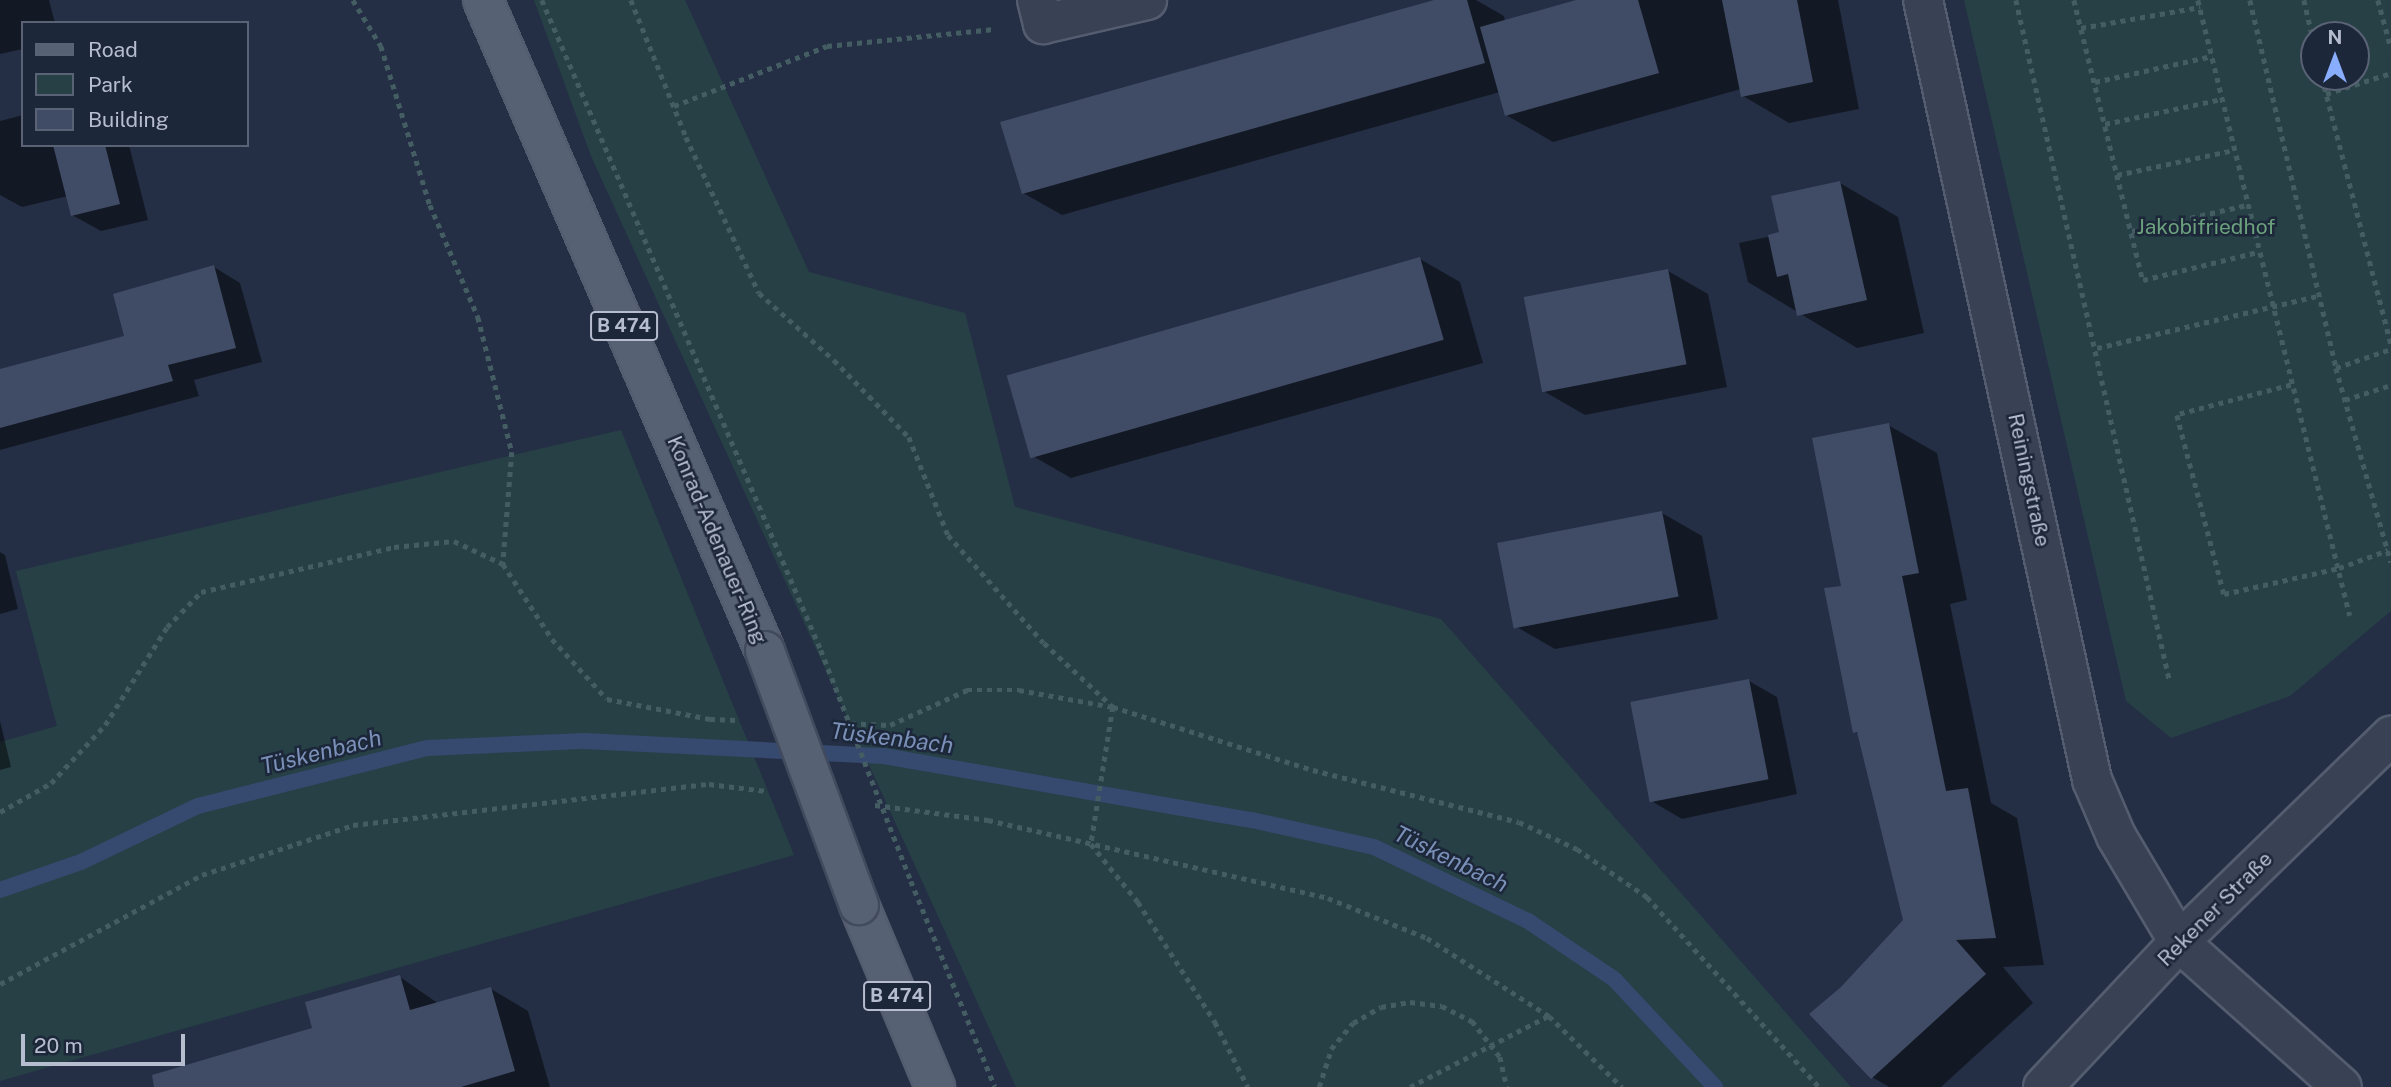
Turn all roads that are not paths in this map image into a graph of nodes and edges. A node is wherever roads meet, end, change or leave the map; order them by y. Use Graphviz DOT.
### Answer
graph roads {
  1 [pos="483,0"];
  2 [pos="1147,0"];
  3 [pos="1923,0"];
  4 [pos="1040,12"];
  5 [pos="2391,736"];
  6 [pos="2179,942"];
  7 [pos="935,1087"];
  8 [pos="2043,1087"];
  9 [pos="2342,1087"];
  1 -- 7 [label="main road, Konrad-Adenauer-Ring / B 474, bridge"];
  2 -- 4 [label="street"];
  3 -- 6 [label="street, Reiningstraße"];
  5 -- 6 [label="street, Rekener Straße"];
  6 -- 8 [label="street, Rekener Straße"];
  6 -- 9 [label="street, Reiningstraße"];
}
